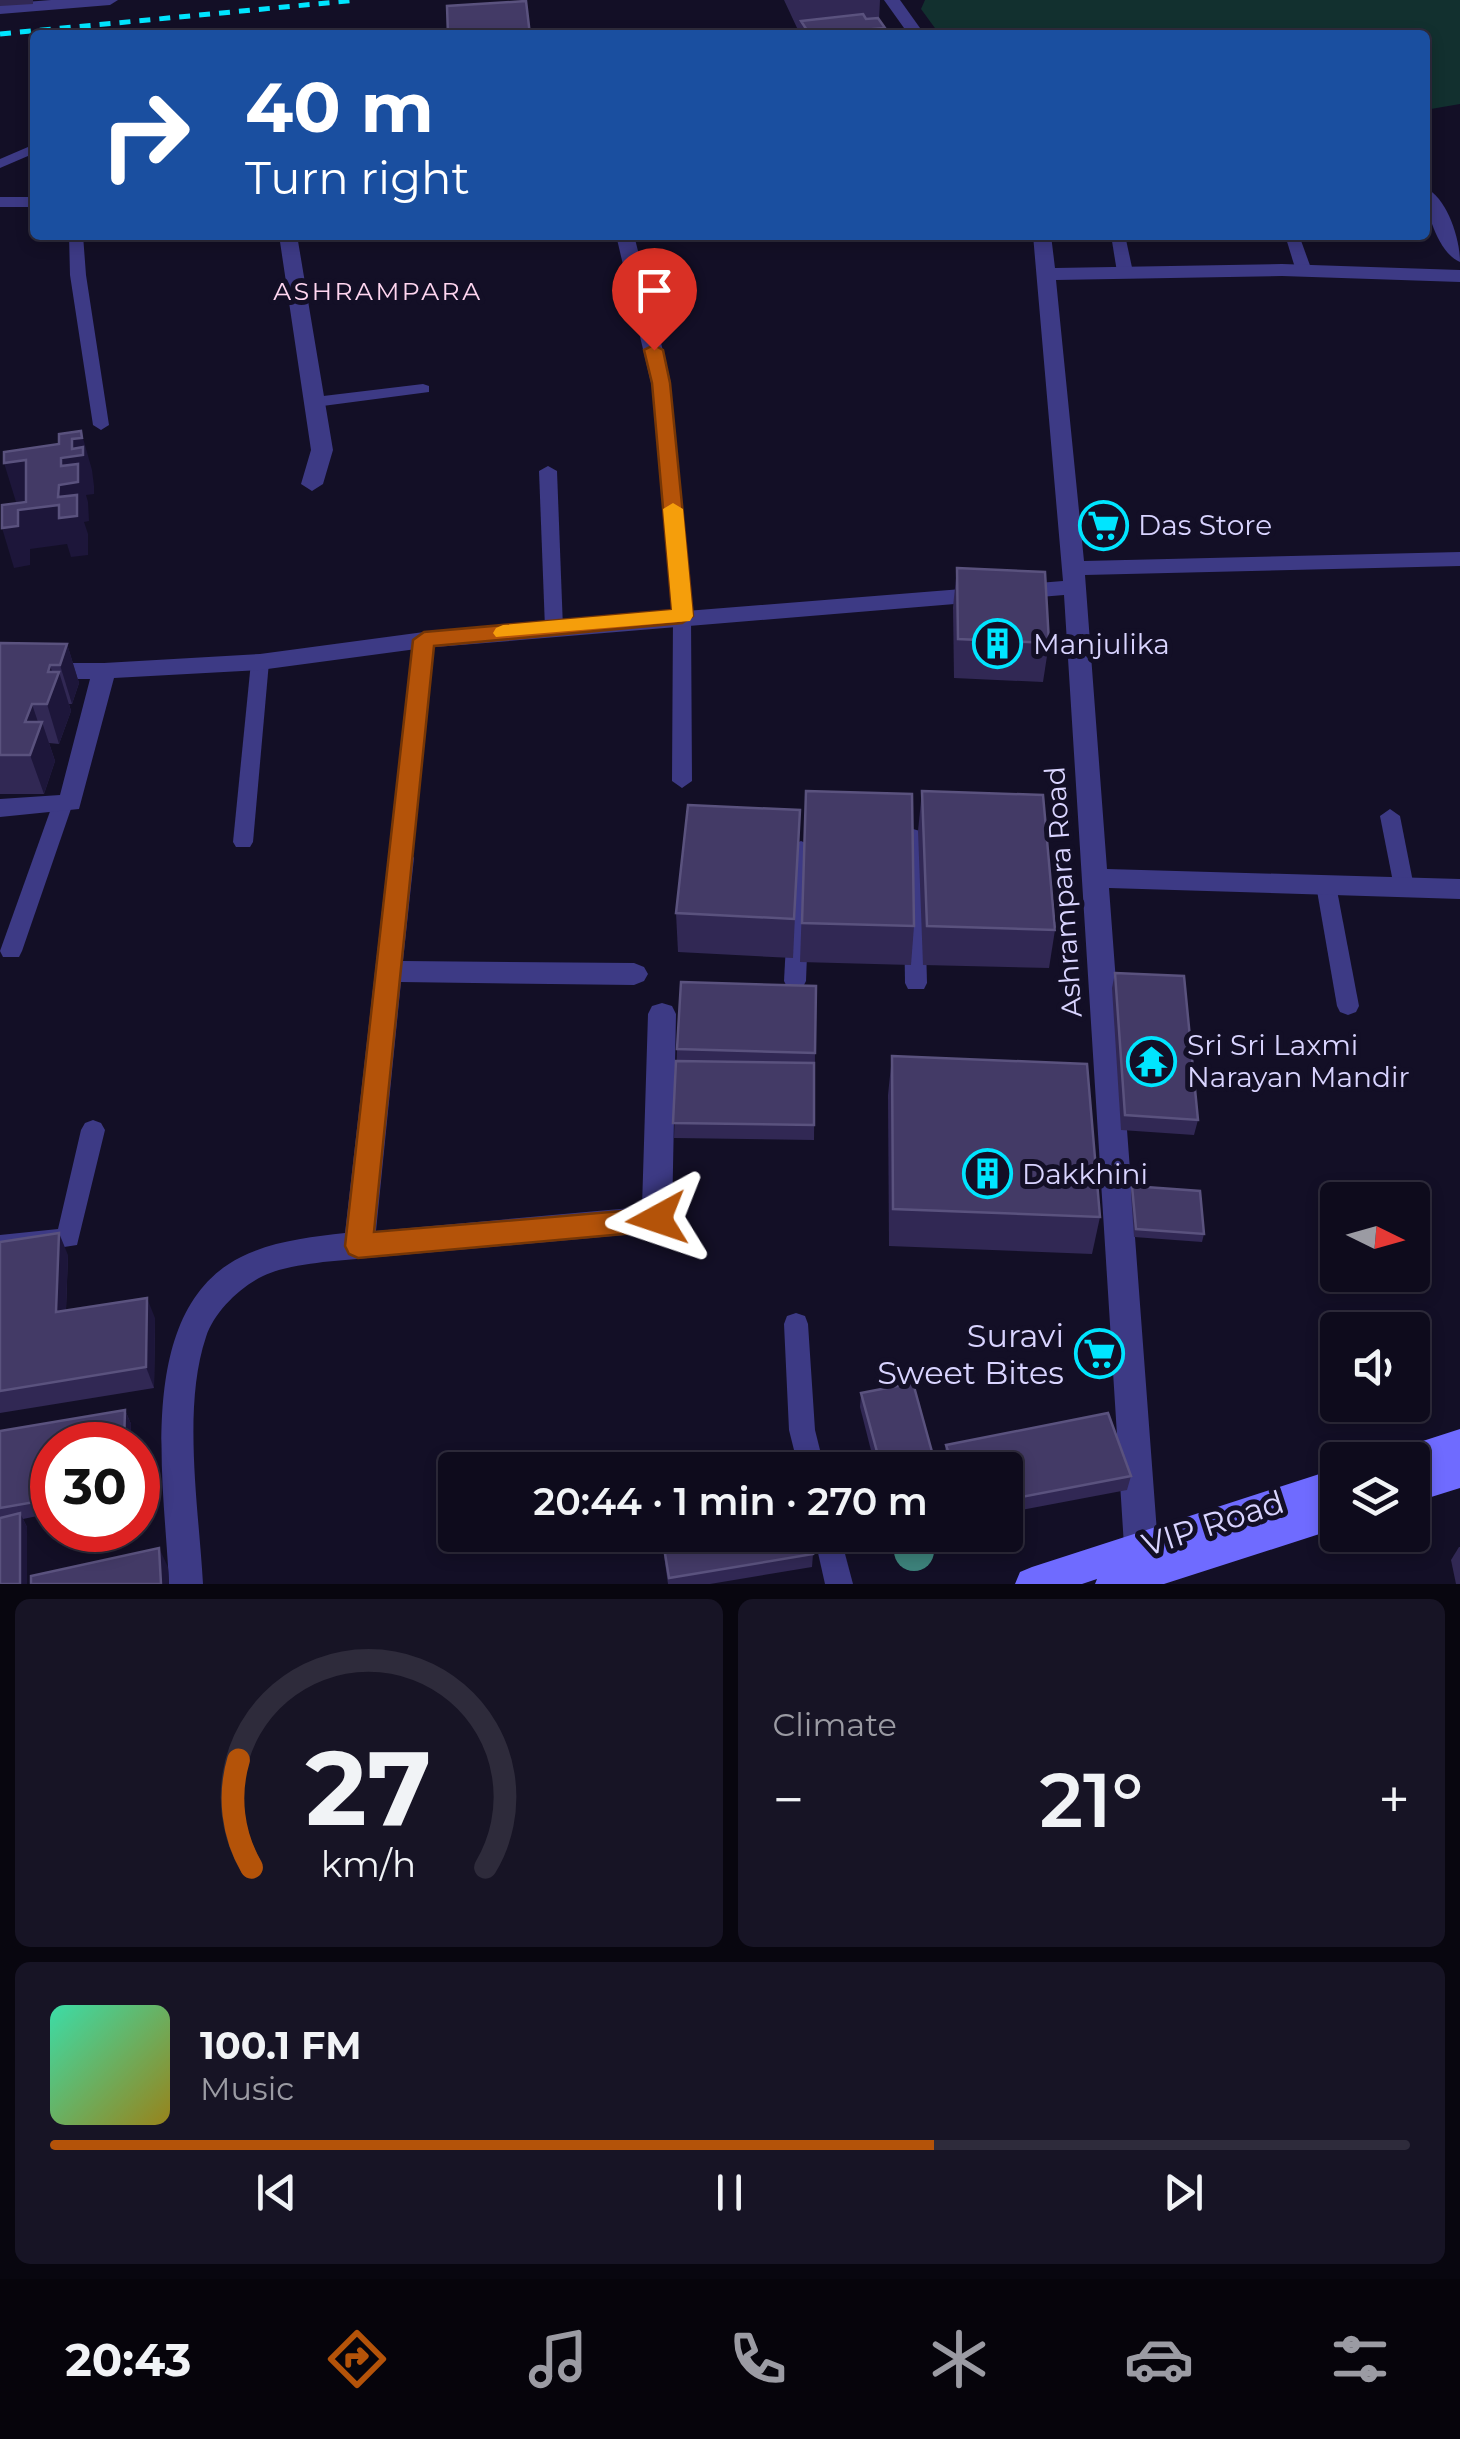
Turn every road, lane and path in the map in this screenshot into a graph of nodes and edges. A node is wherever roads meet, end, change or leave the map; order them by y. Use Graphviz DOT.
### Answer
graph roads {
  1 [pos="110,0"];
  2 [pos="892,0"];
  3 [pos="0,9"];
  4 [pos="913,30"];
  5 [pos="30,150"];
  6 [pos="0,164"];
  7 [pos="0,202"];
  8 [pos="30,202"];
  9 [pos="1430,202"];
  10 [pos="76,240"];
  11 [pos="289,240"];
  12 [pos="626,240"];
  13 [pos="1043,240"];
  14 [pos="1119,240"];
  15 [pos="1294,240"];
  16 [pos="1460,256"];
  17 [pos="1304,271"];
  18 [pos="1126,272"];
  19 [pos="1046,274"];
  20 [pos="1460,276"];
  21 [pos="661,383"];
  22 [pos="423,389"];
  23 [pos="315,402"];
  24 [pos="101,424"];
  25 [pos="548,471"];
  26 [pos="312,484"];
  27 [pos="1460,559"];
  28 [pos="1074,578"];
  29 [pos="682,616"];
  30 [pos="554,628"];
  31 [pos="424,640"];
  32 [pos="260,662"];
  33 [pos="0,672"];
  34 [pos="104,672"];
  35 [pos="682,781"];
  36 [pos="64,803"];
  37 [pos="0,808"];
  38 [pos="1390,816"];
  39 [pos="913,836"];
  40 [pos="244,842"];
  41 [pos="801,850"];
  42 [pos="401,858"];
  43 [pos="1096,878"];
  44 [pos="1326,885"];
  45 [pos="1404,887"];
  46 [pos="1460,889"];
  47 [pos="11,951"];
  48 [pos="389,970"];
  49 [pos="634,974"];
  50 [pos="796,981"];
  51 [pos="916,983"];
  52 [pos="1348,1006"];
  53 [pos="662,1014"];
  54 [pos="94,1130"];
  55 [pos="0,1246"];
  56 [pos="358,1246"];
  57 [pos="796,1324"];
  58 [pos="1460,1444"];
  59 [pos="808,1452"];
  60 [pos="1430,1454"];
  61 [pos="1460,1474"];
  62 [pos="1430,1483"];
  63 [pos="1320,1490"];
  64 [pos="1320,1517"];
  65 [pos="832,1552"];
  66 [pos="1132,1568"];
  67 [pos="1075,1577"];
  68 [pos="186,1584"];
  69 [pos="839,1584"];
  70 [pos="1032,1584"];
  1 -- 3 [label="street"];
  2 -- 4 [label="street"];
  5 -- 6 [label="lane"];
  7 -- 8 [label="street"];
  9 -- 16 [label="street"];
  10 -- 24 [label="lane"];
  11 -- 23 [label="street"];
  12 -- 21 [label="street"];
  13 -- 19 [label="street, Ashrampara Road"];
  14 -- 18 [label="lane"];
  15 -- 17 [label="lane"];
  17 -- 18 [label="street"];
  17 -- 20 [label="street"];
  18 -- 19 [label="street"];
  19 -- 28 [label="street, Ashrampara Road"];
  21 -- 29 [label="lane"];
  22 -- 23 [label="lane"];
  23 -- 26 [label="street"];
  25 -- 30 [label="lane"];
  27 -- 28 [label="street"];
  28 -- 29 [label="street"];
  28 -- 43 [label="street, Ashrampara Road"];
  29 -- 30 [label="street"];
  29 -- 35 [label="lane"];
  30 -- 31 [label="street"];
  31 -- 32 [label="street"];
  31 -- 42 [label="lane"];
  32 -- 34 [label="street"];
  32 -- 40 [label="lane"];
  33 -- 34 [label="street"];
  34 -- 36 [label="street"];
  36 -- 37 [label="street"];
  36 -- 47 [label="lane"];
  38 -- 45 [label="lane"];
  39 -- 51 [label="lane"];
  41 -- 50 [label="lane"];
  42 -- 48 [label="street"];
  43 -- 44 [label="street"];
  43 -- 66 [label="street, Ashrampara Road"];
  44 -- 45 [label="street"];
  44 -- 52 [label="lane"];
  45 -- 46 [label="street"];
  48 -- 49 [label="street"];
  48 -- 56 [label="street"];
  53 -- 56 [label="street"];
  54 -- 55 [label="lane"];
  56 -- 68 [label="street"];
  57 -- 59 [label="lane"];
  58 -- 60 [label="street"];
  61 -- 62 [label="street"];
  63 -- 66 [label="street, VIP Road"];
  64 -- 66 [label="street, VIP Road"];
  65 -- 69 [label="lane"];
  66 -- 67 [label="street, VIP Road"];
  67 -- 70 [label="street, VIP Road"];
}
